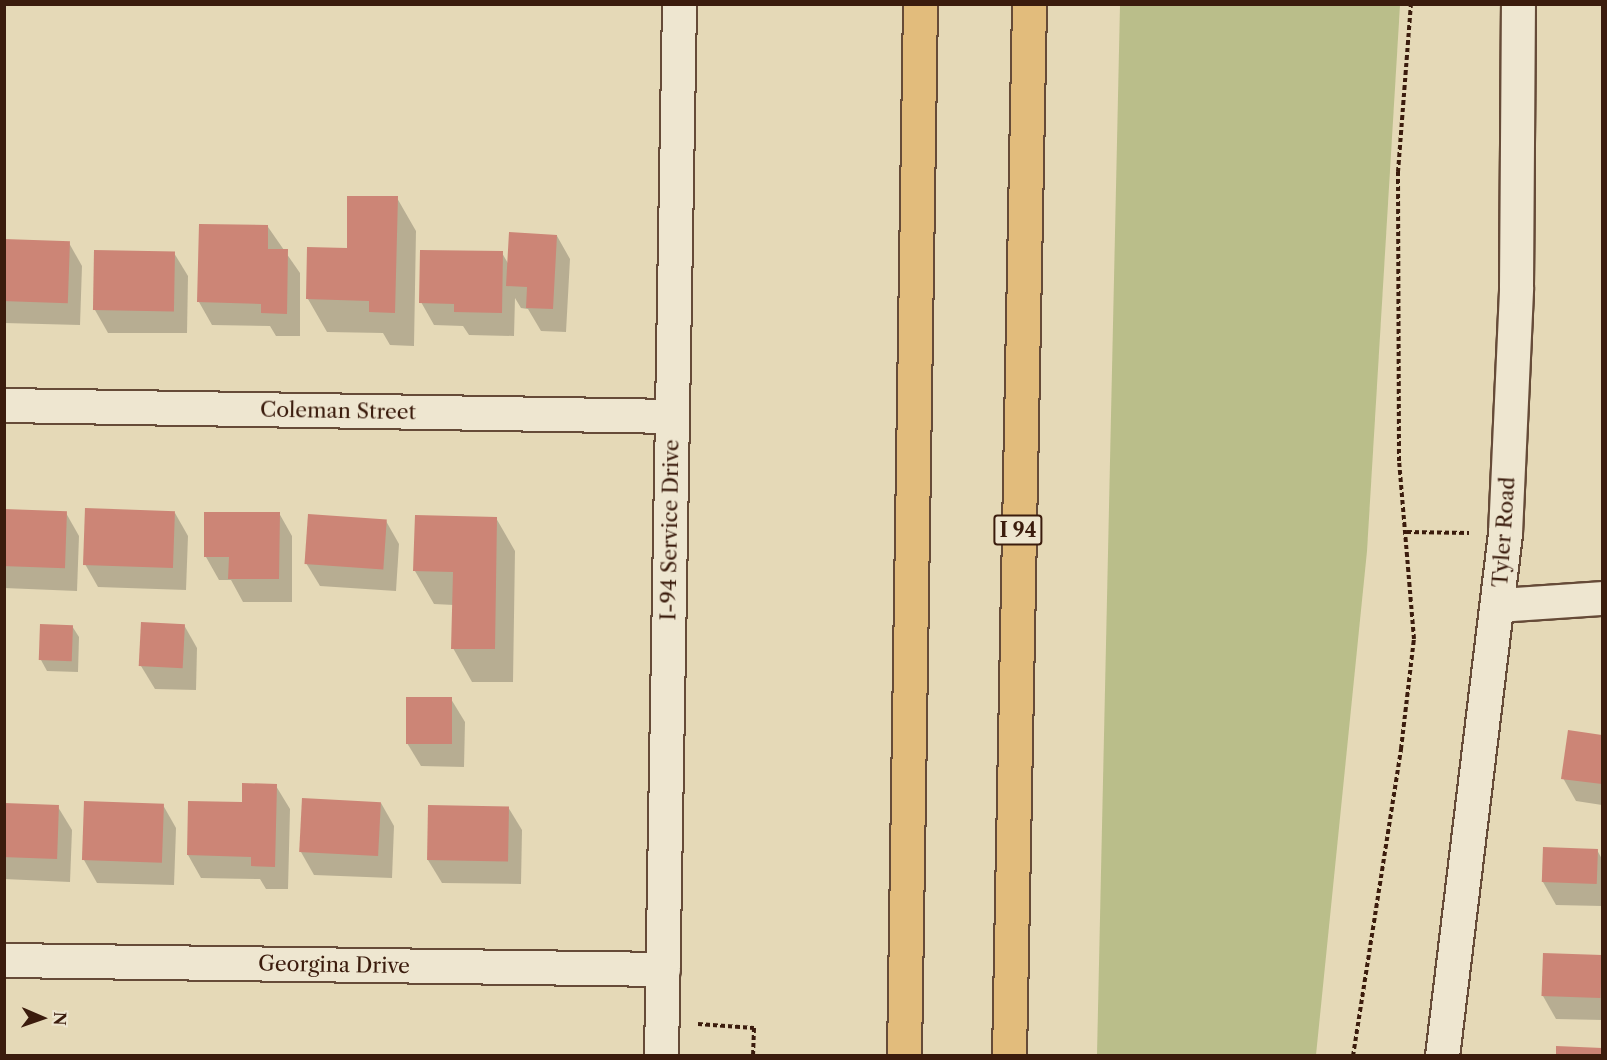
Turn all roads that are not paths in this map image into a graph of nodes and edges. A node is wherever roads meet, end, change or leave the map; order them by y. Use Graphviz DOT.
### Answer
graph roads {
  1 [pos="679,4"];
  2 [pos="920,4"];
  3 [pos="1029,4"];
  4 [pos="1518,4"];
  5 [pos="4,405"];
  6 [pos="672,416"];
  7 [pos="1602,598"];
  8 [pos="1499,605"];
  9 [pos="4,960"];
  10 [pos="663,969"];
  11 [pos="662,1056"];
  12 [pos="904,1056"];
  13 [pos="1009,1056"];
  14 [pos="1442,1056"];
  1 -- 6 [label="street, I-94 Service Drive"];
  2 -- 12 [label="highway"];
  3 -- 13 [label="highway, I 94"];
  4 -- 8 [label="street, Tyler Road"];
  5 -- 6 [label="street, Coleman Street"];
  6 -- 10 [label="street, I-94 Service Drive"];
  7 -- 8 [label="street"];
  8 -- 14 [label="street, Tyler Road"];
  9 -- 10 [label="street, Georgina Drive"];
  10 -- 11 [label="street, I-94 Service Drive"];
}
